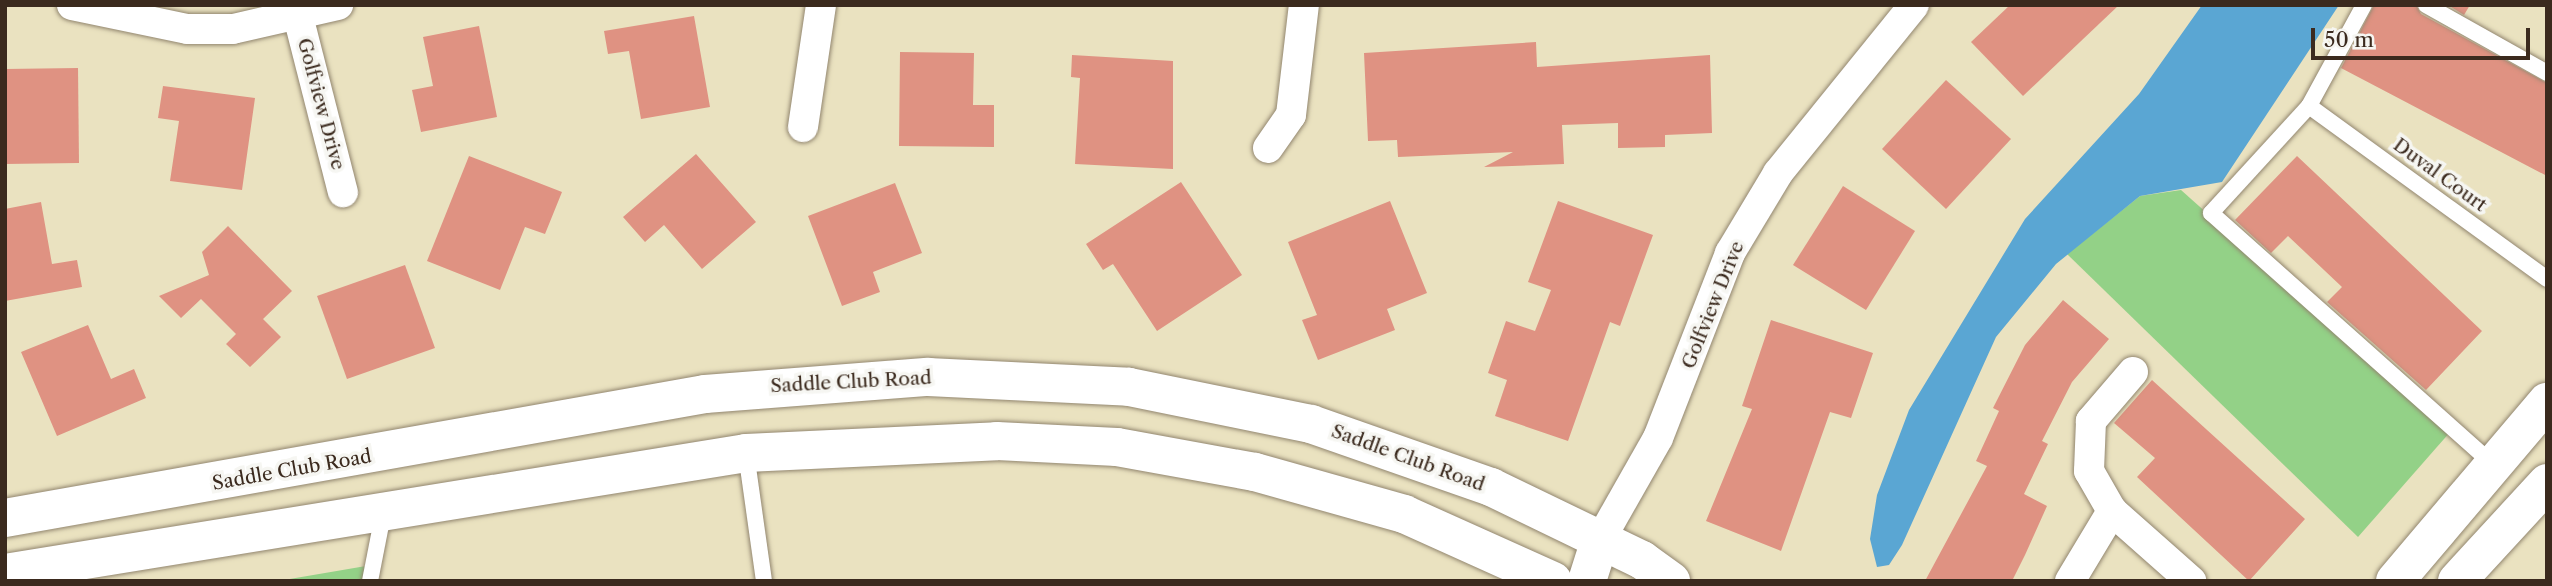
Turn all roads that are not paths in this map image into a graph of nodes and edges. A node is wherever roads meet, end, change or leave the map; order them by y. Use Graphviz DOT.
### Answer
graph roads {
  1 [pos="72,5"];
  2 [pos="338,5"];
  3 [pos="821,5"];
  4 [pos="1304,5"];
  5 [pos="2364,5"];
  6 [pos="2426,5"];
  7 [pos="1900,10"];
  8 [pos="298,16"];
  9 [pos="2547,73"];
  10 [pos="2309,106"];
  11 [pos="803,127"];
  12 [pos="1268,148"];
  13 [pos="343,192"];
  14 [pos="2547,279"];
  15 [pos="2133,372"];
  16 [pos="2547,402"];
  17 [pos="747,453"];
  18 [pos="2494,464"];
  19 [pos="2547,483"];
  20 [pos="2112,511"];
  21 [pos="383,515"];
  22 [pos="5,518"];
  23 [pos="1600,540"];
  24 [pos="5,573"];
  25 [pos="370,581"];
  26 [pos="764,581"];
  27 [pos="1553,581"];
  28 [pos="1587,581"];
  29 [pos="1671,581"];
  30 [pos="2070,581"];
  31 [pos="2191,581"];
  32 [pos="2395,581"];
  33 [pos="2456,581"];
  1 -- 8 [label="street, Golfview Drive"];
  2 -- 8 [label="street, Golfview Drive"];
  3 -- 11 [label="street"];
  4 -- 12 [label="street"];
  5 -- 10 [label="lane"];
  6 -- 9 [label="lane"];
  7 -- 23 [label="street, Golfview Drive"];
  8 -- 13 [label="street, Golfview Drive"];
  10 -- 14 [label="lane, Duval Court"];
  10 -- 18 [label="lane"];
  15 -- 20 [label="street"];
  16 -- 18 [label="street"];
  17 -- 21 [label="street"];
  17 -- 26 [label="lane"];
  17 -- 27 [label="street"];
  18 -- 32 [label="street"];
  19 -- 33 [label="street"];
  20 -- 30 [label="street"];
  20 -- 31 [label="street"];
  21 -- 24 [label="street"];
  21 -- 25 [label="lane"];
  22 -- 23 [label="street, Saddle Club Road"];
  23 -- 28 [label="street"];
  23 -- 29 [label="street, Saddle Club Road"];
}
